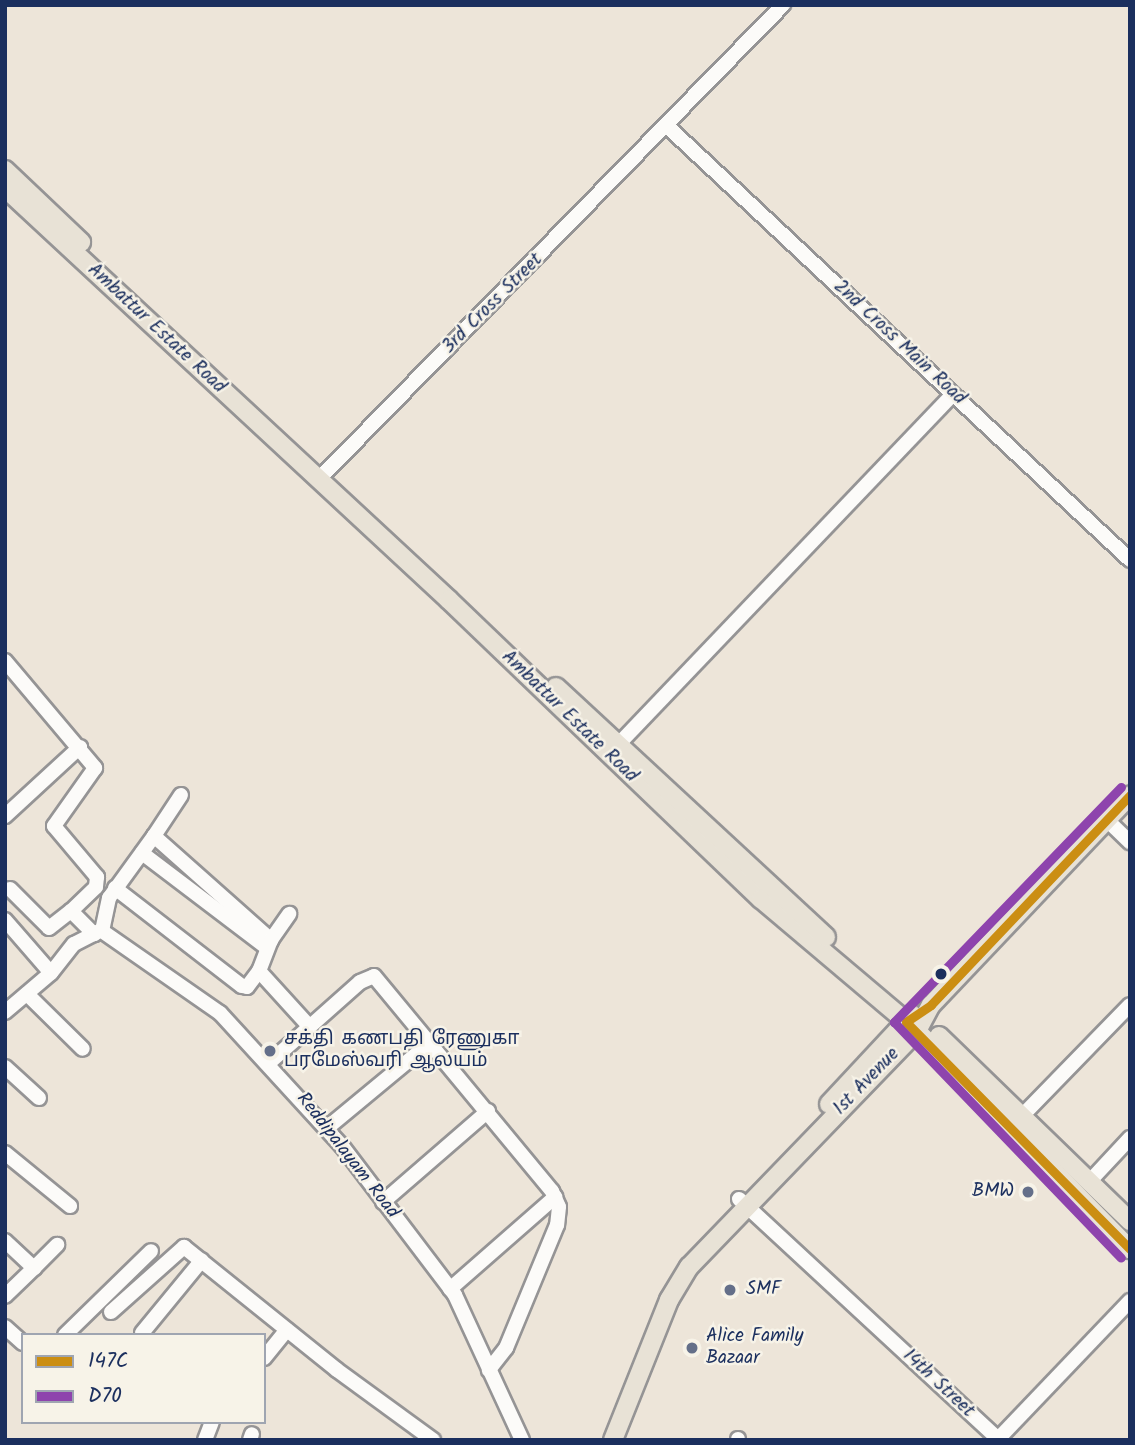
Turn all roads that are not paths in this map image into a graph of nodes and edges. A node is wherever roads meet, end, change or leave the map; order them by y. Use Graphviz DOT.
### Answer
graph roads {
  1 [pos="783,5"];
  2 [pos="668,127"];
  3 [pos="5,170"];
  4 [pos="5,188"];
  5 [pos="953,394"];
  6 [pos="321,477"];
  7 [pos="1130,560"];
  8 [pos="5,661"];
  9 [pos="80,747"];
  10 [pos="613,750"];
  11 [pos="181,795"];
  12 [pos="1130,795"];
  13 [pos="5,816"];
  14 [pos="1107,820"];
  15 [pos="154,836"];
  16 [pos="1130,842"];
  17 [pos="142,853"];
  18 [pos="10,888"];
  19 [pos="115,888"];
  20 [pos="71,911"];
  21 [pos="289,914"];
  22 [pos="5,920"];
  23 [pos="98,932"];
  24 [pos="269,944"];
  25 [pos="259,971"];
  26 [pos="51,973"];
  27 [pos="27,994"];
  28 [pos="1130,1005"];
  29 [pos="5,1012"];
  30 [pos="918,1019"];
  31 [pos="309,1026"];
  32 [pos="432,1041"];
  33 [pos="83,1049"];
  34 [pos="270,1062"];
  35 [pos="5,1067"];
  36 [pos="39,1098"];
  37 [pos="488,1111"];
  38 [pos="1021,1117"];
  39 [pos="327,1128"];
  40 [pos="1130,1138"];
  41 [pos="5,1153"];
  42 [pos="1089,1182"];
  43 [pos="555,1197"];
  44 [pos="383,1202"];
  45 [pos="743,1202"];
  46 [pos="69,1206"];
  47 [pos="1130,1221"];
  48 [pos="5,1241"];
  49 [pos="57,1245"];
  50 [pos="1130,1249"];
  51 [pos="151,1251"];
  52 [pos="202,1260"];
  53 [pos="34,1268"];
  54 [pos="450,1289"];
  55 [pos="5,1296"];
  56 [pos="1130,1301"];
  57 [pos="111,1312"];
  58 [pos="5,1327"];
  59 [pos="288,1330"];
  60 [pos="67,1333"];
  61 [pos="142,1333"];
  62 [pos="21,1341"];
  63 [pos="266,1356"];
  64 [pos="489,1370"];
  65 [pos="514,1437"];
  66 [pos="433,1440"];
  67 [pos="601,1440"];
  68 [pos="614,1440"];
  1 -- 2 [label="street, 3rd Cross Street"];
  2 -- 5 [label="street, 2nd Cross Main Road"];
  2 -- 6 [label="street, 3rd Cross Street"];
  3 -- 6 [label="main road, Ambattur Estate Road"];
  4 -- 6 [label="main road, Ambattur Estate Road"];
  5 -- 7 [label="street, 2nd Cross Main Road"];
  5 -- 10 [label="street"];
  6 -- 10 [label="main road, Ambattur Estate Road"];
  8 -- 9 [label="street"];
  9 -- 13 [label="street"];
  9 -- 20 [label="street"];
  10 -- 30 [label="main road, Ambattur Estate Road"];
  11 -- 15 [label="street"];
  12 -- 14 [label="main road, 1st Avenue"];
  14 -- 16 [label="street"];
  14 -- 30 [label="main road, 1st Avenue"];
  15 -- 17 [label="street"];
  15 -- 24 [label="street"];
  17 -- 19 [label="street"];
  17 -- 24 [label="street"];
  18 -- 20 [label="street"];
  19 -- 23 [label="street"];
  19 -- 25 [label="street"];
  20 -- 23 [label="street, Reddipalayam Road"];
  21 -- 24 [label="street"];
  22 -- 26 [label="street"];
  23 -- 26 [label="street"];
  23 -- 34 [label="street, Reddipalayam Road"];
  24 -- 25 [label="street"];
  25 -- 31 [label="street"];
  26 -- 27 [label="street"];
  27 -- 29 [label="street"];
  27 -- 33 [label="street"];
  28 -- 38 [label="street"];
  30 -- 38 [label="main road, Ambattur Estate Road"];
  30 -- 45 [label="main road, 1st Avenue"];
  30 -- 50 [label="main road, Ambattur Estate Road"];
  31 -- 32 [label="street"];
  31 -- 34 [label="street"];
  32 -- 37 [label="street"];
  32 -- 39 [label="street"];
  34 -- 39 [label="street, Reddipalayam Road"];
  35 -- 36 [label="street"];
  37 -- 43 [label="street"];
  37 -- 44 [label="street"];
  38 -- 42 [label="main road, Ambattur Estate Road"];
  39 -- 44 [label="street, Reddipalayam Road"];
  40 -- 42 [label="street"];
  41 -- 46 [label="street"];
  42 -- 47 [label="main road, Ambattur Estate Road"];
  43 -- 54 [label="street"];
  43 -- 64 [label="street"];
  44 -- 54 [label="street, Reddipalayam Road"];
  45 -- 56 [label="street, 14th Street"];
  45 -- 67 [label="main road, 1st Avenue"];
  45 -- 68 [label="main road, 1st Avenue"];
  48 -- 53 [label="street"];
  49 -- 53 [label="street"];
  51 -- 60 [label="street"];
  52 -- 57 [label="street"];
  52 -- 59 [label="street"];
  52 -- 61 [label="street"];
  53 -- 55 [label="street"];
  54 -- 64 [label="street, Reddipalayam Road"];
  58 -- 62 [label="street"];
  59 -- 63 [label="street"];
  59 -- 66 [label="street"];
  64 -- 65 [label="street, Reddipalayam Road"];
}
